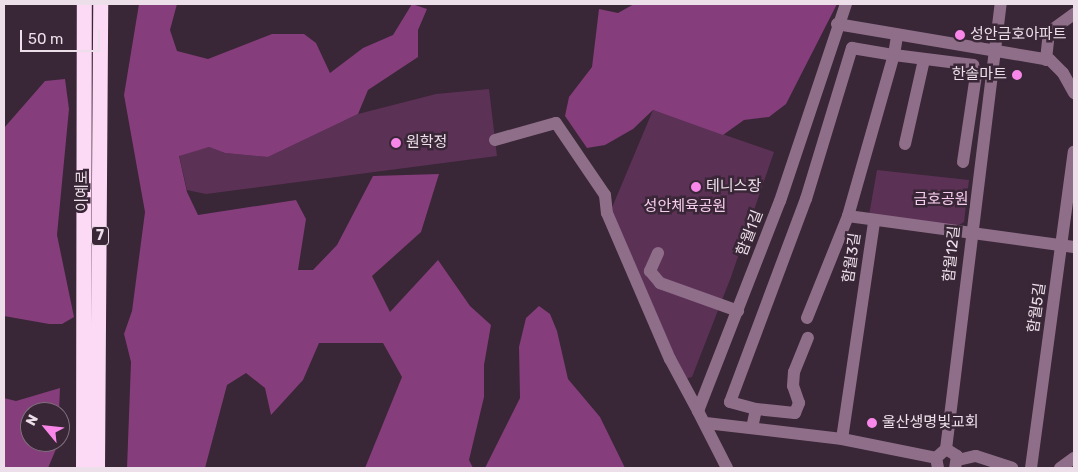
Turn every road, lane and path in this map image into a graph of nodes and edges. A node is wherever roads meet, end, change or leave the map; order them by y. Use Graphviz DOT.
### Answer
graph roads {
  1 [pos="84,4"];
  2 [pos="100,4"];
  3 [pos="846,4"];
  4 [pos="1001,4"];
  5 [pos="1074,14"];
  6 [pos="838,24"];
  7 [pos="897,35"];
  8 [pos="995,49"];
  9 [pos="894,55"];
  10 [pos="924,60"];
  11 [pos="1046,60"];
  12 [pos="1074,93"];
  13 [pos="495,140"];
  14 [pos="905,144"];
  15 [pos="1074,152"];
  16 [pos="963,162"];
  17 [pos="848,216"];
  18 [pos="874,222"];
  19 [pos="970,235"];
  20 [pos="1068,246"];
  21 [pos="658,253"];
  22 [pos="738,311"];
  23 [pos="807,318"];
  24 [pos="808,338"];
  25 [pos="756,409"];
  26 [pos="698,411"];
  27 [pos="706,423"];
  28 [pos="752,428"];
  29 [pos="842,439"];
  30 [pos="946,449"];
  31 [pos="1074,458"];
  32 [pos="937,463"];
  33 [pos="957,464"];
  34 [pos="82,468"];
  35 [pos="97,468"];
  36 [pos="727,468"];
  37 [pos="1012,468"];
  38 [pos="1031,468"];
  39 [pos="1060,468"];
  1 -- 34 [label="highway, 이예로 / 7"];
  2 -- 35 [label="highway, 이예로 / 7"];
  3 -- 6 [label="street, 함월1길"];
  4 -- 8 [label="street, 함월12길"];
  5 -- 11 [label="street"];
  6 -- 7 [label="street"];
  6 -- 22 [label="street, 함월1길"];
  7 -- 8 [label="street"];
  7 -- 9 [label="street"];
  8 -- 11 [label="street"];
  8 -- 19 [label="street, 함월12길"];
  9 -- 10 [label="street"];
  9 -- 17 [label="street"];
  9 -- 25 [label="street"];
  10 -- 14 [label="street"];
  10 -- 16 [label="street"];
  11 -- 12 [label="street"];
  13 -- 26 [label="street"];
  15 -- 20 [label="street, 함월5길"];
  17 -- 18 [label="street"];
  17 -- 23 [label="street"];
  18 -- 19 [label="street, 함월3길"];
  18 -- 29 [label="street, 함월3길"];
  19 -- 20 [label="street, 함월3길"];
  19 -- 30 [label="street, 함월12길"];
  20 -- 38 [label="street, 함월5길"];
  21 -- 22 [label="street"];
  22 -- 26 [label="street, 함월1길"];
  24 -- 25 [label="street"];
  25 -- 28 [label="street"];
  26 -- 27 [label="street"];
  27 -- 28 [label="street"];
  27 -- 36 [label="street"];
  28 -- 29 [label="street"];
  29 -- 32 [label="street"];
  30 -- 32 [label="street"];
  30 -- 33 [label="street"];
  31 -- 39 [label="street"];
  33 -- 37 [label="street"];
}
